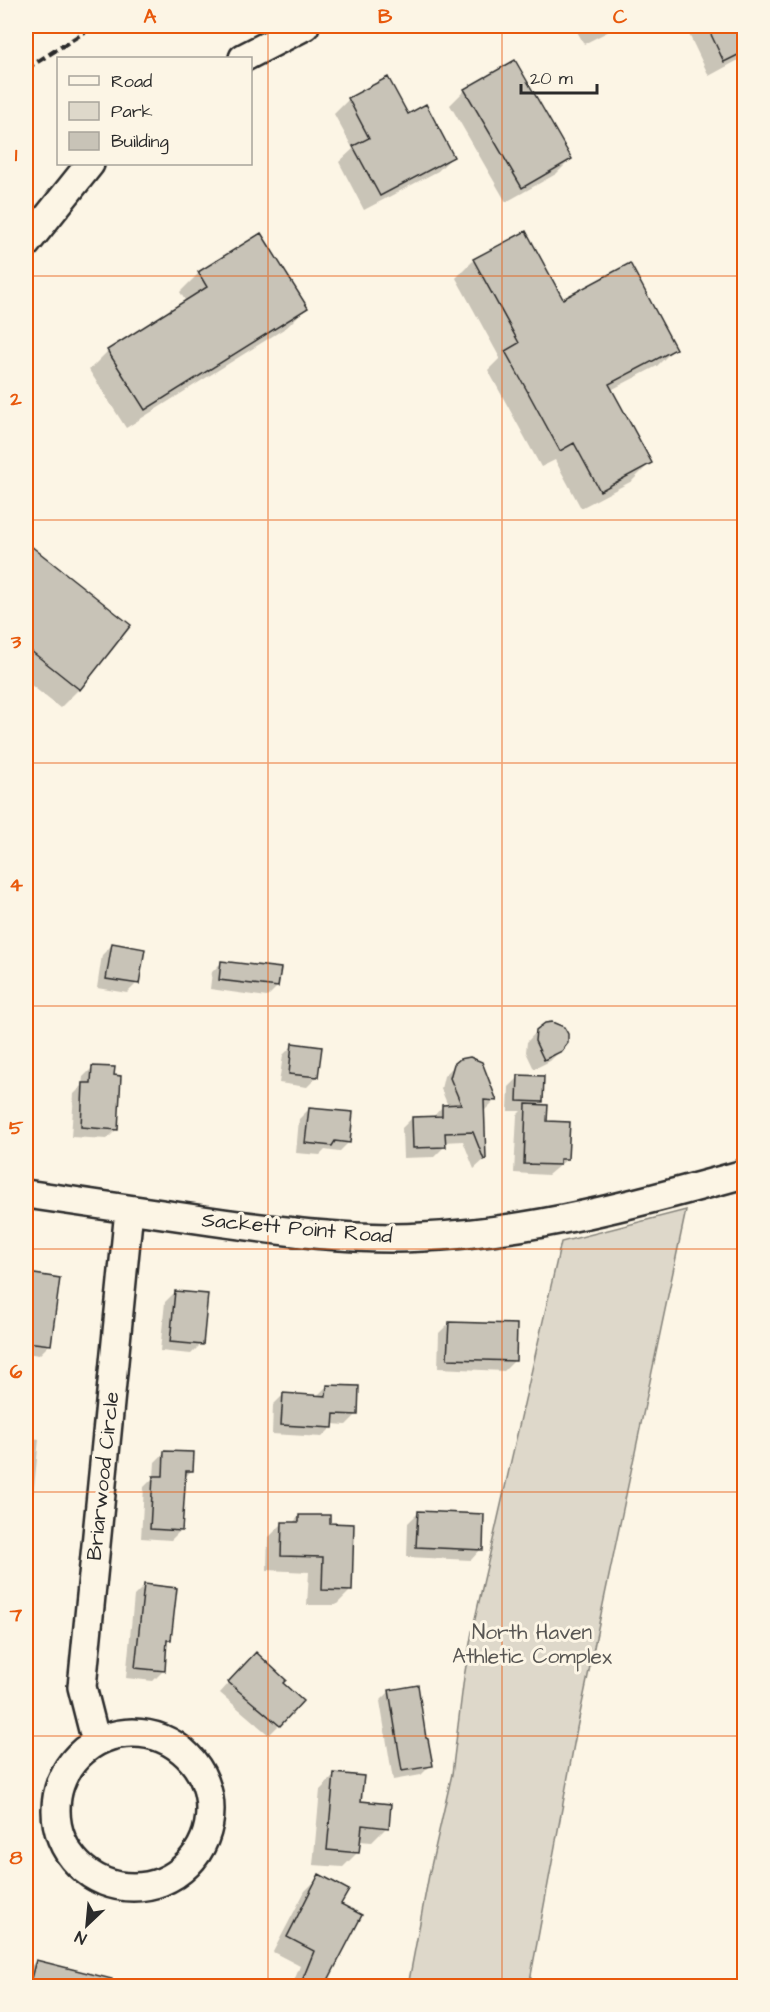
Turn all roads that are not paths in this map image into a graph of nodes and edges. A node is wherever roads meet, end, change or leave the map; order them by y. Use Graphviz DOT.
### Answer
graph roads {
  1 [pos="305,26"];
  2 [pos="245,57"];
  3 [pos="89,165"];
  4 [pos="26,244"];
  5 [pos="744,1174"];
  6 [pos="26,1194"];
  7 [pos="129,1210"];
  8 [pos="96,1742"];
  1 -- 2 [label="street"];
  3 -- 4 [label="street"];
  5 -- 7 [label="street, Sackett Point Road"];
  6 -- 7 [label="street, Sackett Point Road"];
  7 -- 8 [label="street, Briarwood Circle"];
  8 -- 8 [label="street"];
}
